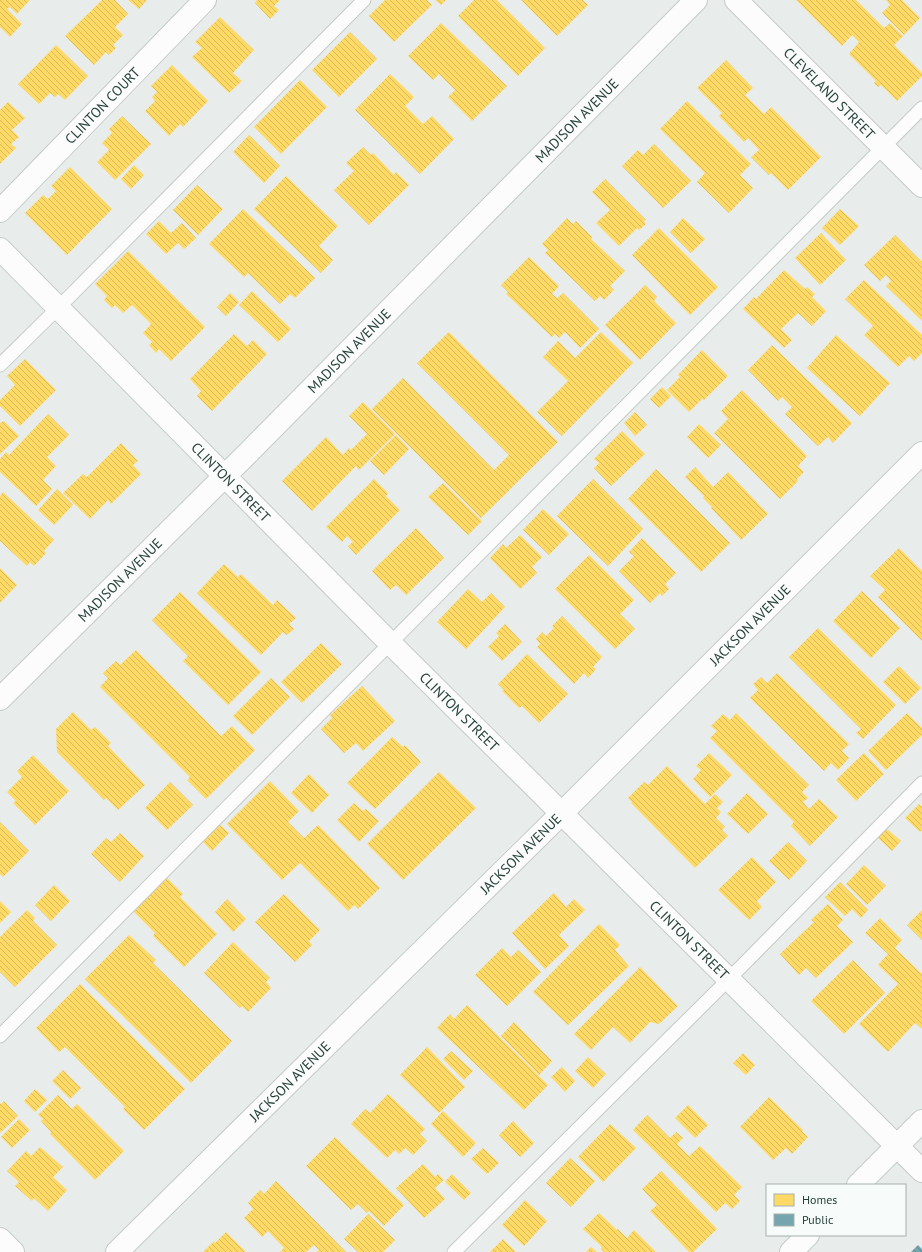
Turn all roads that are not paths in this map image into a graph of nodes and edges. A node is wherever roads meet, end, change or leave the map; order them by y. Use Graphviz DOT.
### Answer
graph roads {
  1 [pos="205,0"];
  2 [pos="364,0"];
  3 [pos="696,0"];
  4 [pos="736,0"];
  5 [pos="922,108"];
  6 [pos="883,148"];
  7 [pos="922,186"];
  8 [pos="0,211"];
  9 [pos="0,249"];
  10 [pos="59,307"];
  11 [pos="0,365"];
  12 [pos="922,453"];
  13 [pos="225,475"];
  14 [pos="390,644"];
  15 [pos="0,699"];
  16 [pos="922,783"];
  17 [pos="562,813"];
  18 [pos="729,979"];
  19 [pos="0,1036"];
  20 [pos="922,1121"];
  21 [pos="897,1145"];
  22 [pos="922,1171"];
  23 [pos="859,1184"];
  24 [pos="807,1236"];
  25 [pos="0,1239"];
  26 [pos="13,1252"];
  27 [pos="117,1252"];
  28 [pos="454,1252"];
  29 [pos="791,1252"];
  1 -- 8 [label="street, CLINTON COURT"];
  2 -- 10 [label="lane"];
  3 -- 13 [label="street, MADISON AVENUE"];
  4 -- 6 [label="street, CLEVELAND STREET"];
  5 -- 6 [label="lane"];
  6 -- 7 [label="street, CLEVELAND STREET"];
  6 -- 14 [label="lane"];
  9 -- 10 [label="street, CLINTON STREET"];
  10 -- 11 [label="lane"];
  10 -- 13 [label="street, CLINTON STREET"];
  12 -- 17 [label="street, JACKSON AVENUE"];
  13 -- 14 [label="street, CLINTON STREET"];
  13 -- 15 [label="street, MADISON AVENUE"];
  14 -- 17 [label="street, CLINTON STREET"];
  14 -- 19 [label="lane"];
  16 -- 18 [label="lane"];
  17 -- 18 [label="street, CLINTON STREET"];
  17 -- 27 [label="street, JACKSON AVENUE"];
  18 -- 21 [label="street, CLINTON STREET"];
  18 -- 28 [label="lane"];
  20 -- 21 [label="street"];
  21 -- 22 [label="street, CLINTON STREET"];
  21 -- 23 [label="street"];
  24 -- 29 [label="street"];
  25 -- 26 [label="street"];
}
